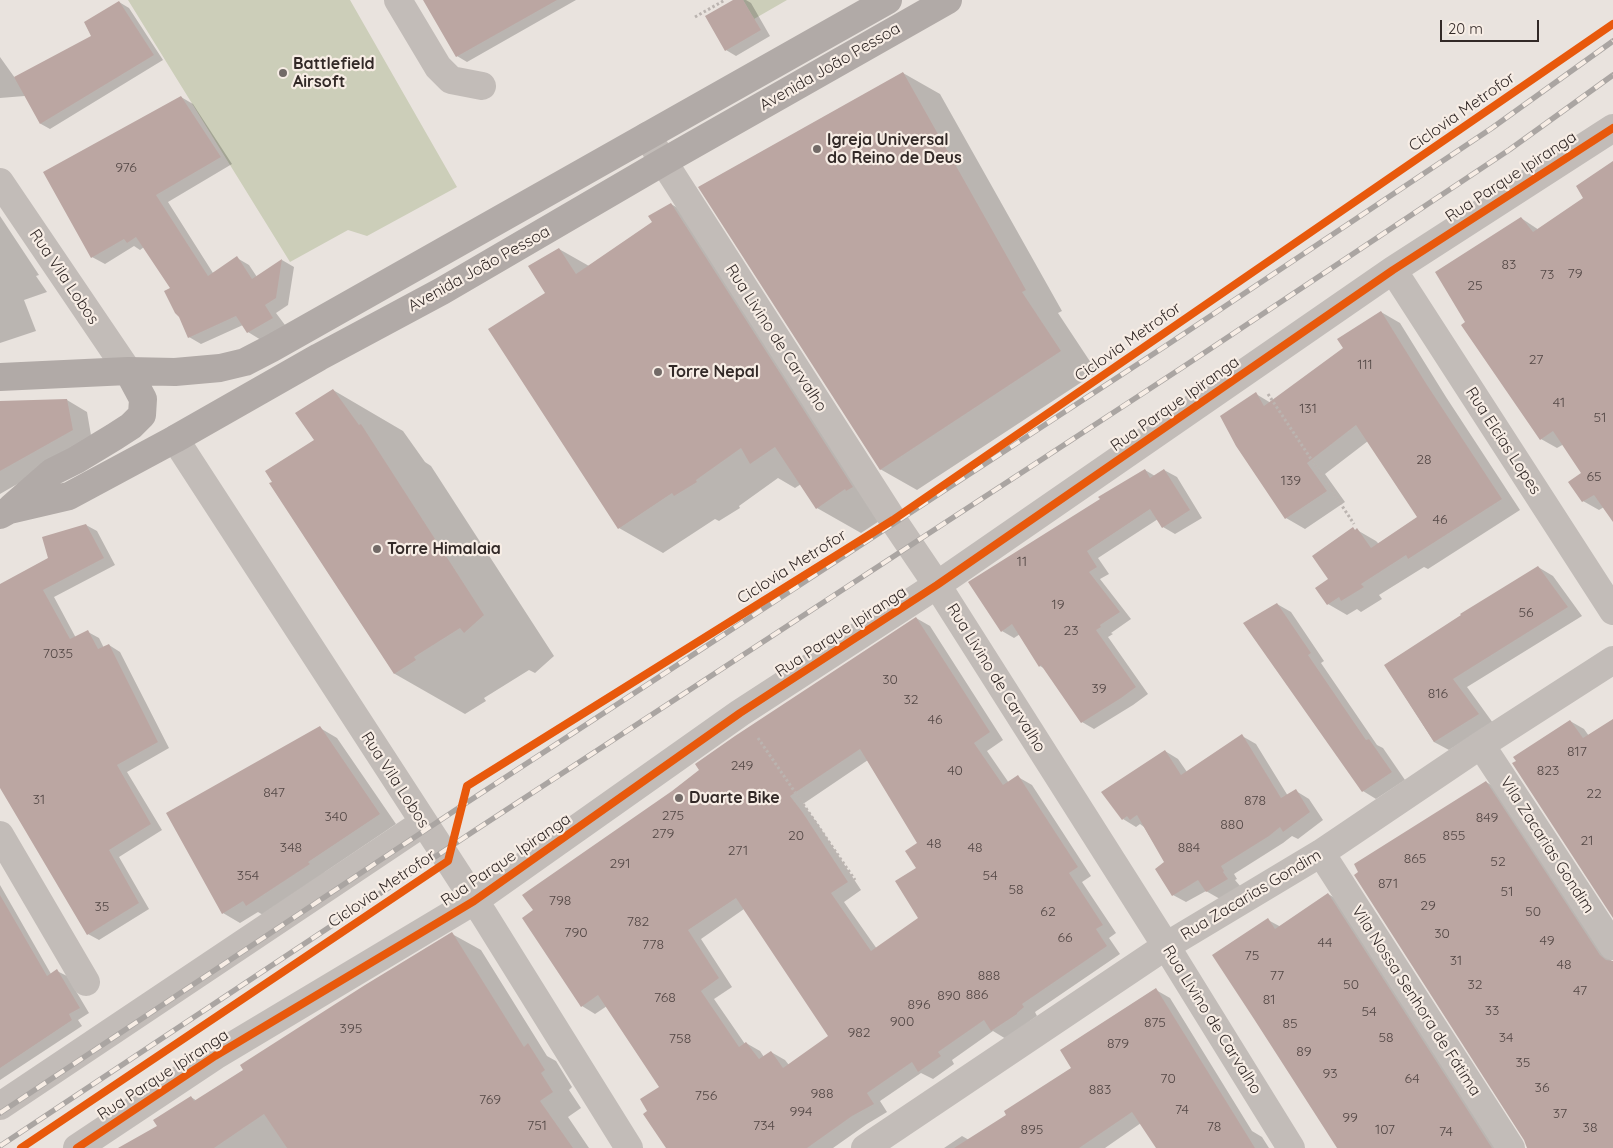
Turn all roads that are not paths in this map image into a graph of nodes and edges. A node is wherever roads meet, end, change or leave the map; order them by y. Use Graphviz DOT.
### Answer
graph roads {
  1 [pos="398,0"];
  2 [pos="888,0"];
  3 [pos="948,0"];
  4 [pos="482,86"];
  5 [pos="1613,128"];
  6 [pos="647,136"];
  7 [pos="663,162"];
  8 [pos="0,182"];
  9 [pos="1393,270"];
  10 [pos="128,371"];
  11 [pos="0,377"];
  12 [pos="175,439"];
  13 [pos="5,512"];
  14 [pos="937,586"];
  15 [pos="1613,611"];
  16 [pos="1613,660"];
  17 [pos="1481,745"];
  18 [pos="423,823"];
  19 [pos="0,835"];
  20 [pos="1321,853"];
  21 [pos="474,901"];
  22 [pos="1166,946"];
  23 [pos="1613,946"];
  24 [pos="86,982"];
  25 [pos="0,1106"];
  26 [pos="77,1148"];
  27 [pos="629,1148"];
  28 [pos="865,1148"];
  29 [pos="1291,1148"];
  30 [pos="1511,1148"];
  1 -- 4 [label="street"];
  2 -- 6 [label="main road, Avenida João Pessoa"];
  3 -- 7 [label="main road, Avenida João Pessoa"];
  5 -- 9 [label="street, Rua Parque Ipiranga"];
  6 -- 7 [label="street, Rua Livino de Carvalho"];
  6 -- 10 [label="main road, Avenida João Pessoa"];
  7 -- 12 [label="main road, Avenida João Pessoa"];
  7 -- 14 [label="street, Rua Livino de Carvalho"];
  8 -- 10 [label="street, Rua Vila Lobos"];
  9 -- 14 [label="street, Rua Parque Ipiranga"];
  9 -- 15 [label="street, Rua Elcias Lopes"];
  10 -- 11 [label="main road, Avenida João Pessoa"];
  10 -- 13 [label="main road"];
  12 -- 13 [label="main road, Avenida João Pessoa"];
  12 -- 18 [label="street, Rua Vila Lobos"];
  14 -- 21 [label="street, Rua Parque Ipiranga"];
  14 -- 22 [label="street, Rua Livino de Carvalho"];
  16 -- 17 [label="street, Rua Zacarias Gondim"];
  17 -- 20 [label="street, Rua Zacarias Gondim"];
  17 -- 23 [label="street, Vila Zacarias Gondim"];
  18 -- 21 [label="street, Rua Vila Lobos"];
  18 -- 25 [label="street"];
  19 -- 24 [label="street"];
  20 -- 22 [label="street, Rua Zacarias Gondim"];
  20 -- 30 [label="street, Vila Nossa Senhora de Fátima"];
  21 -- 26 [label="street, Rua Parque Ipiranga"];
  21 -- 27 [label="street, Rua Vila Lobos"];
  22 -- 28 [label="street, Rua Zacarias Gondim"];
  22 -- 29 [label="street, Rua Livino de Carvalho"];
}
